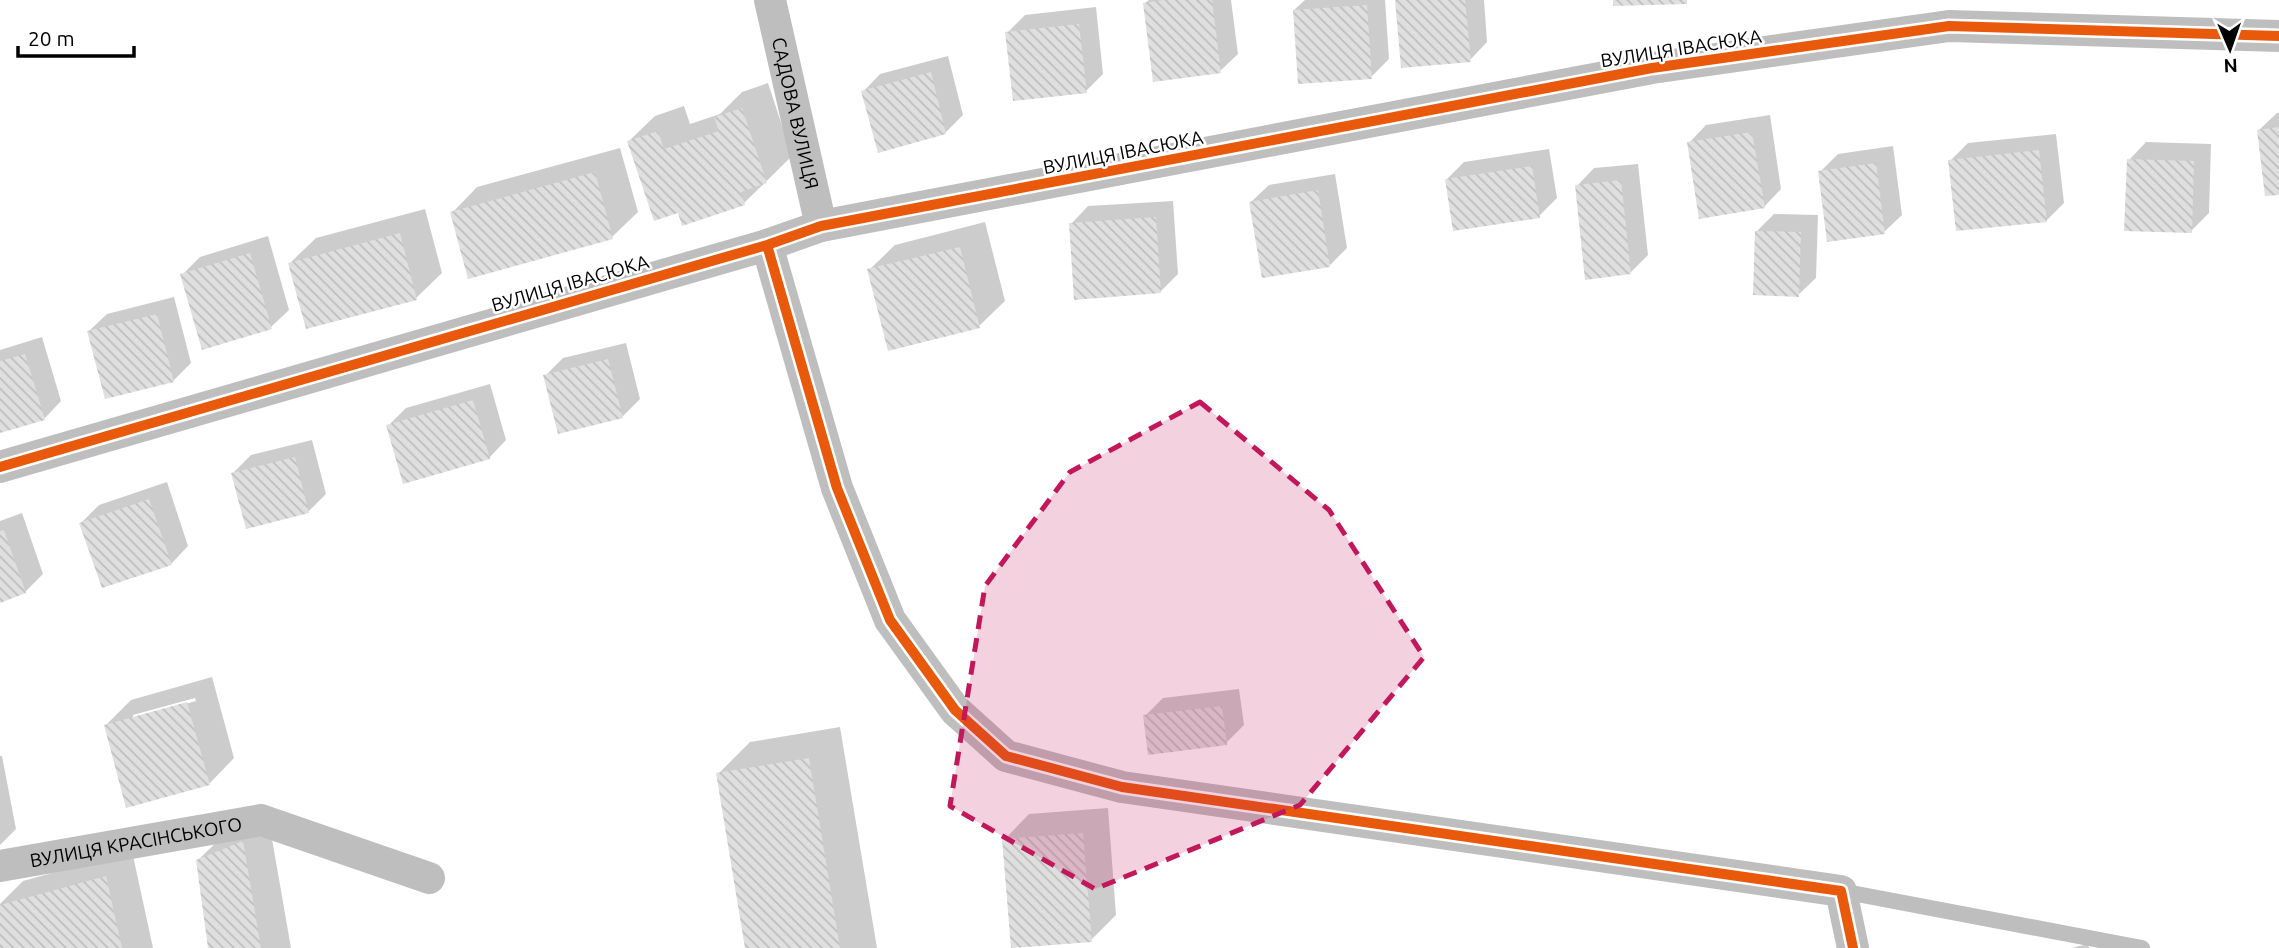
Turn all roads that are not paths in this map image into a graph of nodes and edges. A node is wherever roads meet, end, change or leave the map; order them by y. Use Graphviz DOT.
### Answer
graph roads {
  1 [pos="771,0"];
  2 [pos="2279,36"];
  3 [pos="821,226"];
  4 [pos="767,244"];
  5 [pos="0,467"];
  6 [pos="0,866"];
  7 [pos="429,878"];
  8 [pos="1841,891"];
  9 [pos="1853,948"];
  10 [pos="2142,948"];
  1 -- 3 [label="street, САДОВА ВУЛИЦЯ"];
  2 -- 3 [label="street, ВУЛИЦЯ ІВАСЮКА"];
  3 -- 4 [label="street, ВУЛИЦЯ ІВАСЮКА"];
  4 -- 5 [label="street, ВУЛИЦЯ ІВАСЮКА"];
  4 -- 8 [label="street"];
  6 -- 7 [label="street, ВУЛИЦЯ КРАСІНСЬКОГО"];
  8 -- 9 [label="street"];
  8 -- 10 [label="lane"];
}
